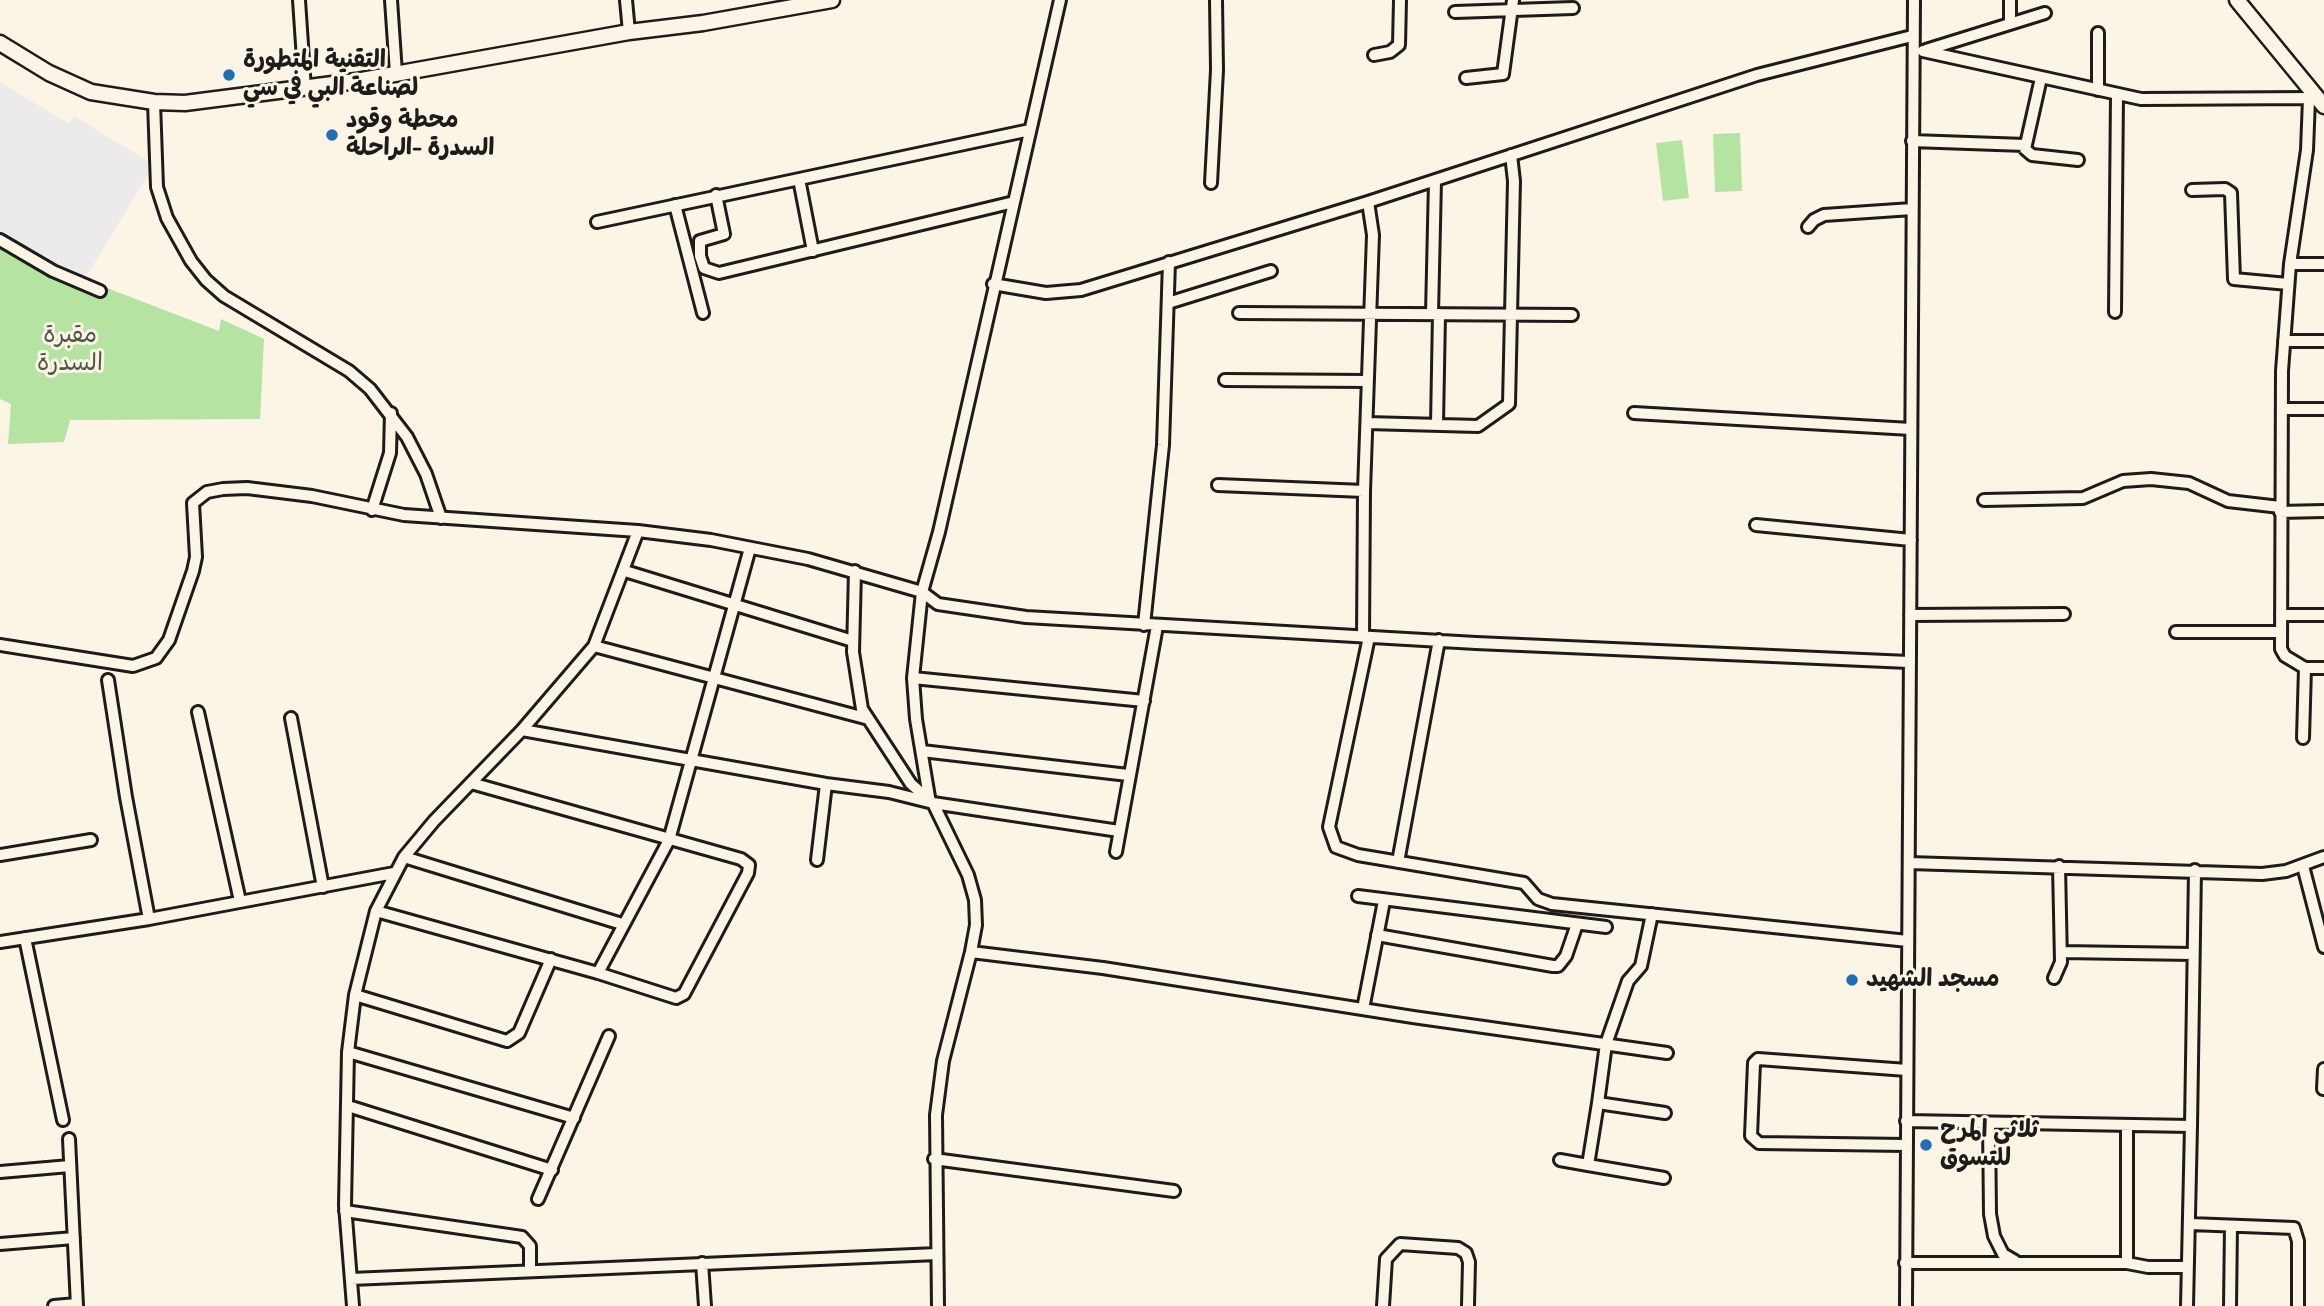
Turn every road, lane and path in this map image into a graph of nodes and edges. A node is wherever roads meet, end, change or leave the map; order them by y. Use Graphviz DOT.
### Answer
graph roads {
  1 [pos="299,0"];
  2 [pos="391,0"];
  3 [pos="625,0"];
  4 [pos="832,0"];
  5 [pos="1060,0"];
  6 [pos="1216,0"];
  7 [pos="1400,0"];
  8 [pos="1914,0"];
  9 [pos="2010,0"];
  10 [pos="2237,0"];
  11 [pos="1513,4"];
  12 [pos="776,5"];
  13 [pos="1573,8"];
  14 [pos="1455,12"];
  15 [pos="2045,13"];
  16 [pos="2010,23"];
  17 [pos="629,32"];
  18 [pos="2098,33"];
  19 [pos="1912,36"];
  20 [pos="0,43"];
  21 [pos="1918,52"];
  22 [pos="1374,55"];
  23 [pos="396,72"];
  24 [pos="1466,78"];
  25 [pos="2041,78"];
  26 [pos="305,89"];
  27 [pos="2098,90"];
  28 [pos="2117,95"];
  29 [pos="2316,101"];
  30 [pos="154,102"];
  31 [pos="1030,130"];
  32 [pos="1912,141"];
  33 [pos="2025,145"];
  34 [pos="1511,155"];
  35 [pos="2078,160"];
  36 [pos="799,179"];
  37 [pos="1436,181"];
  38 [pos="1210,183"];
  39 [pos="2192,190"];
  40 [pos="716,195"];
  41 [pos="1014,202"];
  42 [pos="1368,202"];
  43 [pos="675,205"];
  44 [pos="1912,209"];
  45 [pos="597,222"];
  46 [pos="1808,227"];
  47 [pos="0,240"];
  48 [pos="813,251"];
  49 [pos="1169,262"];
  50 [pos="2290,264"];
  51 [pos="2324,264"];
  52 [pos="1271,271"];
  53 [pos="993,284"];
  54 [pos="2288,284"];
  55 [pos="100,291"];
  56 [pos="1168,303"];
  57 [pos="2115,312"];
  58 [pos="703,313"];
  59 [pos="1239,313"];
  60 [pos="1369,313"];
  61 [pos="1435,314"];
  62 [pos="1510,314"];
  63 [pos="1572,315"];
  64 [pos="2284,341"];
  65 [pos="2324,341"];
  66 [pos="1225,380"];
  67 [pos="1367,381"];
  68 [pos="2281,409"];
  69 [pos="2324,409"];
  70 [pos="391,413"];
  71 [pos="1634,413"];
  72 [pos="1367,422"];
  73 [pos="1437,424"];
  74 [pos="1912,429"];
  75 [pos="1218,485"];
  76 [pos="1364,491"];
  77 [pos="1984,500"];
  78 [pos="2280,509"];
  79 [pos="372,510"];
  80 [pos="2324,511"];
  81 [pos="441,518"];
  82 [pos="1756,525"];
  83 [pos="638,531"];
  84 [pos="1912,540"];
  85 [pos="750,548"];
  86 [pos="625,571"];
  87 [pos="855,571"];
  88 [pos="922,592"];
  89 [pos="735,604"];
  90 [pos="2064,614"];
  91 [pos="1910,615"];
  92 [pos="2281,615"];
  93 [pos="2324,615"];
  94 [pos="1144,625"];
  95 [pos="1157,626"];
  96 [pos="2176,632"];
  97 [pos="2281,632"];
  98 [pos="1366,637"];
  99 [pos="1438,640"];
  100 [pos="853,641"];
  101 [pos="0,645"];
  102 [pos="594,646"];
  103 [pos="1909,662"];
  104 [pos="2305,668"];
  105 [pos="2324,668"];
  106 [pos="913,678"];
  107 [pos="714,679"];
  108 [pos="108,680"];
  109 [pos="1144,701"];
  110 [pos="198,712"];
  111 [pos="291,718"];
  112 [pos="865,718"];
  113 [pos="522,730"];
  114 [pos="2303,738"];
  115 [pos="922,751"];
  116 [pos="691,759"];
  117 [pos="1128,775"];
  118 [pos="471,783"];
  119 [pos="826,784"];
  120 [pos="931,800"];
  121 [pos="1119,831"];
  122 [pos="91,840"];
  123 [pos="669,840"];
  124 [pos="1116,852"];
  125 [pos="0,855"];
  126 [pos="404,857"];
  127 [pos="2324,857"];
  128 [pos="817,860"];
  129 [pos="1398,862"];
  130 [pos="1909,863"];
  131 [pos="2059,866"];
  132 [pos="2303,866"];
  133 [pos="2194,870"];
  134 [pos="394,873"];
  135 [pos="323,887"];
  136 [pos="1358,897"];
  137 [pos="240,901"];
  138 [pos="1384,901"];
  139 [pos="376,911"];
  140 [pos="1652,914"];
  141 [pos="149,919"];
  142 [pos="622,924"];
  143 [pos="1577,924"];
  144 [pos="1606,927"];
  145 [pos="1377,935"];
  146 [pos="25,938"];
  147 [pos="1908,941"];
  148 [pos="0,942"];
  149 [pos="2324,947"];
  150 [pos="971,952"];
  151 [pos="2061,952"];
  152 [pos="2193,954"];
  153 [pos="551,960"];
  154 [pos="598,972"];
  155 [pos="2054,978"];
  156 [pos="355,995"];
  157 [pos="1363,1009"];
  158 [pos="609,1036"];
  159 [pos="1606,1044"];
  160 [pos="348,1052"];
  161 [pos="1667,1053"];
  162 [pos="2324,1069"];
  163 [pos="1907,1070"];
  164 [pos="2323,1089"];
  165 [pos="1598,1103"];
  166 [pos="348,1105"];
  167 [pos="1665,1113"];
  168 [pos="574,1118"];
  169 [pos="63,1120"];
  170 [pos="1906,1121"];
  171 [pos="1989,1123"];
  172 [pos="2127,1125"];
  173 [pos="2190,1126"];
  174 [pos="69,1139"];
  175 [pos="1906,1145"];
  176 [pos="934,1159"];
  177 [pos="1560,1160"];
  178 [pos="1588,1165"];
  179 [pos="70,1166"];
  180 [pos="552,1170"];
  181 [pos="0,1172"];
  182 [pos="1664,1178"];
  183 [pos="1174,1192"];
  184 [pos="538,1199"];
  185 [pos="345,1211"];
  186 [pos="2190,1224"];
  187 [pos="2231,1226"];
  188 [pos="74,1238"];
  189 [pos="0,1244"];
  190 [pos="937,1254"];
  191 [pos="2016,1262"];
  192 [pos="702,1263"];
  193 [pos="1905,1263"];
  194 [pos="2127,1263"];
  195 [pos="2187,1267"];
  196 [pos="530,1271"];
  197 [pos="351,1279"];
  198 [pos="77,1305"];
  199 [pos="54,1306"];
  200 [pos="353,1306"];
  201 [pos="705,1306"];
  202 [pos="938,1306"];
  203 [pos="1383,1306"];
  204 [pos="1468,1306"];
  205 [pos="1906,1306"];
  206 [pos="2187,1306"];
  207 [pos="2230,1306"];
  208 [pos="2298,1306"];
  1 -- 26 [label="street"];
  2 -- 23 [label="street"];
  3 -- 17 [label="street"];
  4 -- 12 [label="main road"];
  5 -- 31 [label="street"];
  6 -- 38 [label="street"];
  7 -- 22 [label="street"];
  8 -- 19 [label="street"];
  9 -- 16 [label="street"];
  10 -- 29 [label="main road"];
  11 -- 13 [label="street"];
  11 -- 14 [label="street"];
  11 -- 24 [label="street"];
  12 -- 17 [label="main road"];
  15 -- 16 [label="street"];
  16 -- 21 [label="street"];
  17 -- 23 [label="main road"];
  18 -- 27 [label="street"];
  19 -- 21 [label="street"];
  19 -- 34 [label="street"];
  20 -- 30 [label="main road"];
  21 -- 25 [label="street"];
  21 -- 32 [label="street"];
  23 -- 26 [label="main road"];
  25 -- 27 [label="street"];
  25 -- 33 [label="street"];
  26 -- 30 [label="main road"];
  27 -- 28 [label="street"];
  28 -- 29 [label="street"];
  28 -- 57 [label="street"];
  29 -- 50 [label="street"];
  30 -- 70 [label="street"];
  31 -- 36 [label="street"];
  31 -- 41 [label="street"];
  32 -- 33 [label="street"];
  32 -- 44 [label="street"];
  33 -- 35 [label="street"];
  34 -- 37 [label="street"];
  34 -- 62 [label="street"];
  36 -- 40 [label="street"];
  36 -- 48 [label="street"];
  37 -- 42 [label="street"];
  37 -- 61 [label="street"];
  39 -- 54 [label="street"];
  40 -- 43 [label="street"];
  40 -- 48 [label="street"];
  41 -- 48 [label="street"];
  41 -- 53 [label="street"];
  42 -- 49 [label="street"];
  42 -- 60 [label="street"];
  43 -- 45 [label="street"];
  43 -- 58 [label="street"];
  44 -- 46 [label="street"];
  44 -- 74 [label="street"];
  47 -- 55 [label="street"];
  49 -- 53 [label="street"];
  49 -- 56 [label="street"];
  50 -- 51 [label="street"];
  50 -- 54 [label="street"];
  52 -- 56 [label="street"];
  53 -- 88 [label="street"];
  54 -- 64 [label="street"];
  56 -- 94 [label="street"];
  59 -- 60 [label="street"];
  60 -- 61 [label="street"];
  60 -- 67 [label="street"];
  61 -- 62 [label="street"];
  61 -- 73 [label="street"];
  62 -- 63 [label="street"];
  62 -- 73 [label="street"];
  64 -- 65 [label="street"];
  64 -- 68 [label="street"];
  66 -- 67 [label="street"];
  67 -- 72 [label="street"];
  68 -- 69 [label="street"];
  68 -- 78 [label="street"];
  70 -- 79 [label="street"];
  70 -- 81 [label="street"];
  71 -- 74 [label="street"];
  72 -- 73 [label="street"];
  72 -- 76 [label="street"];
  74 -- 84 [label="street"];
  75 -- 76 [label="street"];
  76 -- 98 [label="street"];
  77 -- 78 [label="street"];
  78 -- 80 [label="street"];
  78 -- 92 [label="street"];
  79 -- 81 [label="street"];
  79 -- 101 [label="street"];
  81 -- 83 [label="street"];
  82 -- 84 [label="street"];
  83 -- 85 [label="street"];
  83 -- 86 [label="street"];
  84 -- 91 [label="street"];
  85 -- 87 [label="street"];
  85 -- 89 [label="street"];
  86 -- 89 [label="street"];
  86 -- 102 [label="street"];
  87 -- 88 [label="street"];
  87 -- 100 [label="street"];
  88 -- 94 [label="street"];
  88 -- 106 [label="street"];
  89 -- 100 [label="street"];
  89 -- 107 [label="street"];
  90 -- 91 [label="street"];
  91 -- 103 [label="street"];
  92 -- 93 [label="street"];
  92 -- 97 [label="street"];
  94 -- 95 [label="street"];
  95 -- 98 [label="street"];
  95 -- 109 [label="street"];
  96 -- 97 [label="street"];
  97 -- 104 [label="street"];
  98 -- 99 [label="street"];
  98 -- 129 [label="street"];
  99 -- 103 [label="street"];
  99 -- 129 [label="street"];
  100 -- 112 [label="street"];
  102 -- 107 [label="street"];
  102 -- 113 [label="street"];
  103 -- 130 [label="street"];
  104 -- 105 [label="street"];
  104 -- 114 [label="street"];
  106 -- 109 [label="street"];
  106 -- 115 [label="street"];
  107 -- 112 [label="street"];
  107 -- 116 [label="street"];
  108 -- 141 [label="street"];
  109 -- 117 [label="street"];
  110 -- 137 [label="street"];
  111 -- 135 [label="street"];
  112 -- 120 [label="street"];
  113 -- 116 [label="street"];
  113 -- 118 [label="street"];
  115 -- 117 [label="street"];
  115 -- 120 [label="street"];
  116 -- 119 [label="street"];
  116 -- 123 [label="street"];
  117 -- 121 [label="street"];
  118 -- 123 [label="street"];
  118 -- 126 [label="street"];
  119 -- 120 [label="street"];
  119 -- 128 [label="street"];
  120 -- 121 [label="street"];
  120 -- 150 [label="street"];
  121 -- 124 [label="street"];
  122 -- 125 [label="street"];
  123 -- 142 [label="street"];
  123 -- 154 [label="street"];
  126 -- 134 [label="street"];
  126 -- 142 [label="street"];
  127 -- 132 [label="street"];
  129 -- 140 [label="street"];
  130 -- 131 [label="street"];
  130 -- 147 [label="street"];
  131 -- 133 [label="street"];
  131 -- 151 [label="street"];
  132 -- 133 [label="street"];
  132 -- 149 [label="street"];
  133 -- 152 [label="street"];
  134 -- 135 [label="street"];
  134 -- 139 [label="street"];
  135 -- 137 [label="street"];
  136 -- 138 [label="street"];
  137 -- 141 [label="street"];
  138 -- 143 [label="street"];
  138 -- 145 [label="street"];
  139 -- 153 [label="street"];
  139 -- 156 [label="street"];
  140 -- 147 [label="street"];
  140 -- 159 [label="street"];
  141 -- 146 [label="street"];
  142 -- 154 [label="street"];
  143 -- 144 [label="street"];
  143 -- 145 [label="street"];
  145 -- 157 [label="street"];
  146 -- 148 [label="street"];
  146 -- 169 [label="street"];
  147 -- 163 [label="street"];
  150 -- 157 [label="street"];
  150 -- 176 [label="street"];
  151 -- 152 [label="street"];
  151 -- 155 [label="street"];
  152 -- 173 [label="street"];
  153 -- 154 [label="street"];
  153 -- 156 [label="street"];
  156 -- 160 [label="street"];
  157 -- 159 [label="street"];
  158 -- 168 [label="street"];
  159 -- 161 [label="street"];
  159 -- 165 [label="street"];
  160 -- 166 [label="street"];
  160 -- 168 [label="street"];
  162 -- 164 [label="street"];
  163 -- 170 [label="street"];
  163 -- 175 [label="street"];
  165 -- 167 [label="street"];
  165 -- 178 [label="street"];
  166 -- 180 [label="street"];
  166 -- 185 [label="street"];
  168 -- 180 [label="street"];
  170 -- 171 [label="street"];
  170 -- 175 [label="street"];
  171 -- 172 [label="street"];
  171 -- 191 [label="street"];
  172 -- 173 [label="street"];
  172 -- 194 [label="street"];
  173 -- 186 [label="street"];
  174 -- 179 [label="street"];
  175 -- 193 [label="street"];
  176 -- 183 [label="street"];
  176 -- 190 [label="street"];
  177 -- 178 [label="street"];
  178 -- 182 [label="street"];
  179 -- 181 [label="street"];
  179 -- 188 [label="street"];
  180 -- 184 [label="street"];
  185 -- 196 [label="street"];
  185 -- 197 [label="street"];
  186 -- 187 [label="street"];
  186 -- 195 [label="street"];
  187 -- 207 [label="street"];
  187 -- 208 [label="street"];
  188 -- 189 [label="street"];
  188 -- 198 [label="street"];
  190 -- 192 [label="street"];
  190 -- 202 [label="street"];
  191 -- 193 [label="street"];
  191 -- 194 [label="street"];
  192 -- 196 [label="street"];
  192 -- 201 [label="street"];
  193 -- 205 [label="street"];
  194 -- 195 [label="street"];
  195 -- 206 [label="street"];
  196 -- 197 [label="street"];
  197 -- 200 [label="street"];
  198 -- 199 [label="street"];
  203 -- 204 [label="street"];
}
